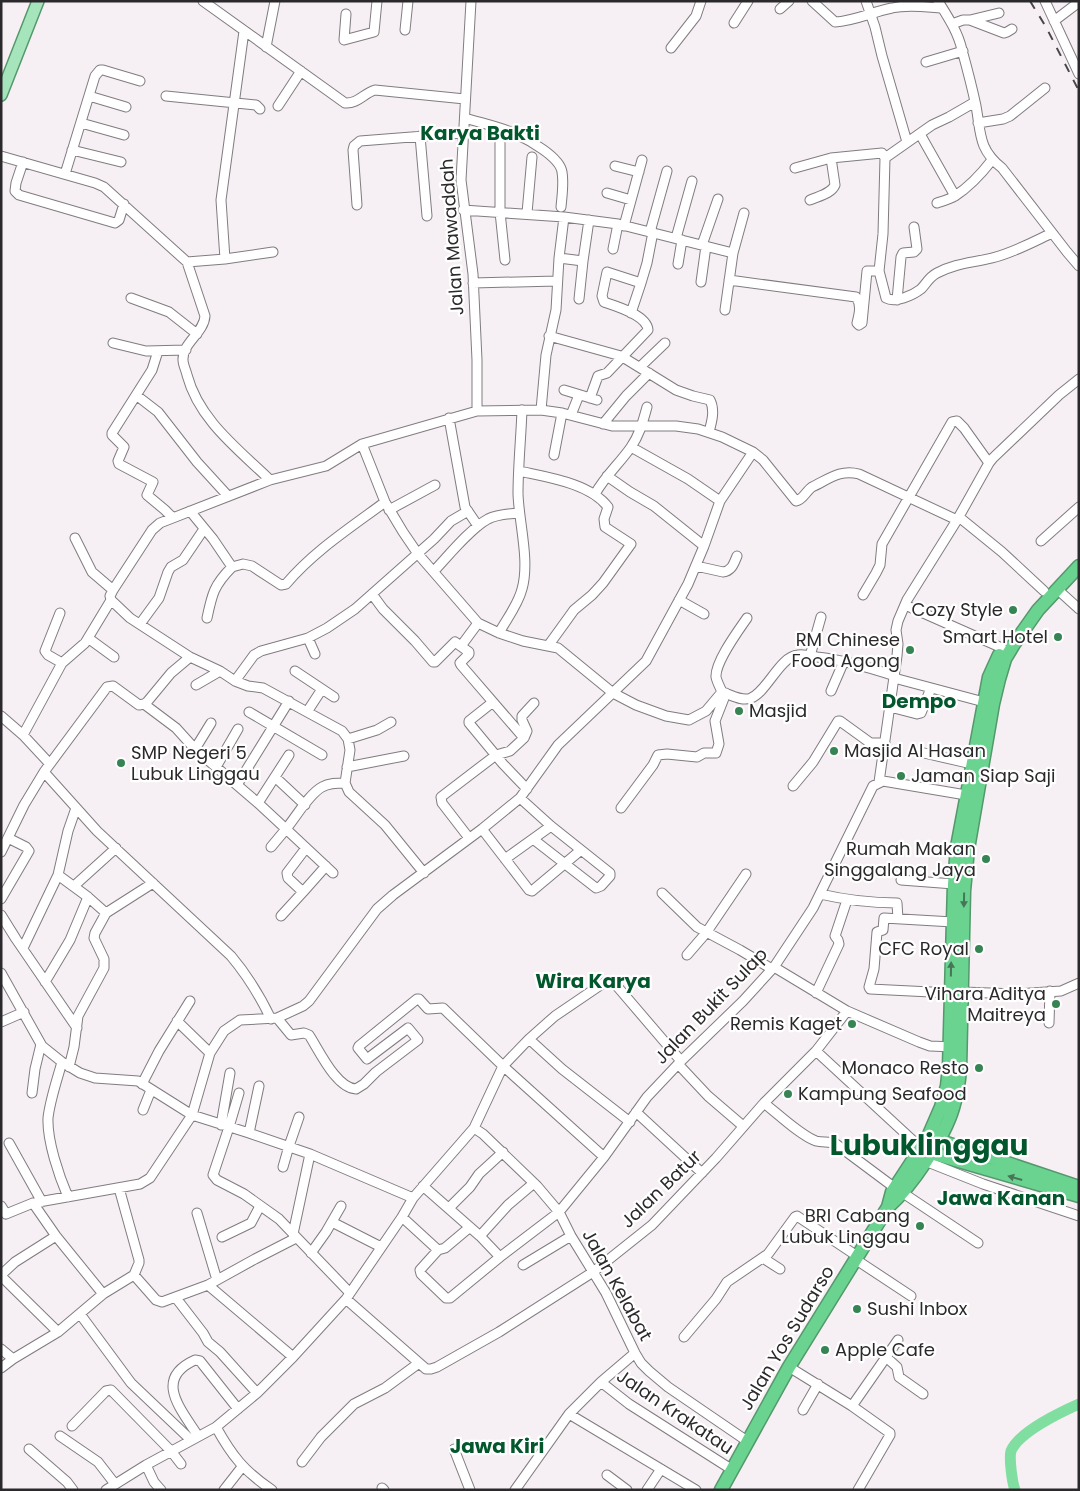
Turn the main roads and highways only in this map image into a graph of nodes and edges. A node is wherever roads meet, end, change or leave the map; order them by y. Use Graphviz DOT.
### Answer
graph roads {
  1 [pos="38,1"];
  2 [pos="1,96"];
  3 [pos="1079,556"];
  4 [pos="1079,566"];
  5 [pos="1021,627"];
  6 [pos="972,796"];
  7 [pos="957,993"];
  8 [pos="933,1139"];
  9 [pos="926,1154"];
  10 [pos="1079,1187"];
  11 [pos="1079,1196"];
  12 [pos="721,1490"];
  1 -- 2 [label="main road"];
  3 -- 5 [label="highway, Jalan Yos Sudarso"];
  4 -- 5 [label="highway, Jalan Yos Sudarso"];
  5 -- 6 [label="highway, Jalan Yos Sudarso"];
  5 -- 6 [label="highway, Jalan Yos Sudarso"];
  6 -- 7 [label="highway, Jalan Yos Sudarso, one-way"];
  7 -- 6 [label="highway, Jalan Yos Sudarso, one-way"];
  7 -- 8 [label="highway, Jalan Yos Sudarso"];
  8 -- 9 [label="highway, Jalan Yos Sudarso"];
  8 -- 10 [label="highway"];
  11 -- 9 [label="highway, one-way"];
  9 -- 12 [label="highway, Jalan Yos Sudarso"];
}
